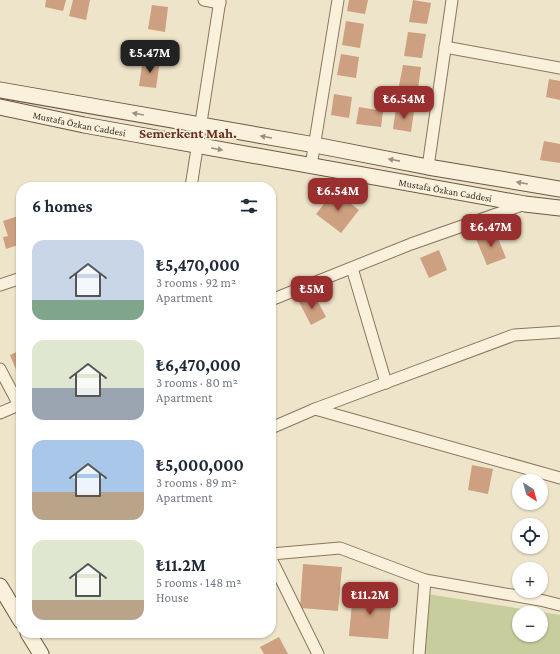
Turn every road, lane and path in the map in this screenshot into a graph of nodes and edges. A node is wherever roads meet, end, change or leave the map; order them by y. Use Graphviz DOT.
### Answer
graph roads {
  1 [pos="204,0"];
  2 [pos="338,0"];
  3 [pos="452,0"];
  4 [pos="220,1"];
  5 [pos="445,47"];
  6 [pos="560,68"];
  7 [pos="0,90"];
  8 [pos="0,107"];
  9 [pos="200,126"];
  10 [pos="197,145"];
  11 [pos="315,145"];
  12 [pos="310,166"];
  13 [pos="428,167"];
  14 [pos="192,182"];
  15 [pos="560,189"];
  16 [pos="525,204"];
  17 [pos="560,208"];
  18 [pos="352,268"];
  19 [pos="16,280"];
  20 [pos="0,285"];
  21 [pos="276,298"];
  22 [pos="560,332"];
  23 [pos="0,369"];
  24 [pos="386,383"];
  25 [pos="16,397"];
  26 [pos="16,406"];
  27 [pos="315,408"];
  28 [pos="0,412"];
  29 [pos="276,426"];
  30 [pos="560,478"];
  31 [pos="276,554"];
  32 [pos="276,569"];
  33 [pos="425,580"];
  34 [pos="0,586"];
  35 [pos="560,605"];
  36 [pos="16,613"];
  37 [pos="31,638"];
  38 [pos="41,654"];
  39 [pos="318,654"];
  40 [pos="419,654"];
  1 -- 4 [label="street"];
  2 -- 11 [label="street"];
  3 -- 5 [label="street"];
  4 -- 9 [label="street"];
  5 -- 6 [label="street"];
  5 -- 13 [label="street"];
  9 -- 7 [label="main road, Mustafa Özkan Caddesi, one-way"];
  8 -- 10 [label="main road, Mustafa Özkan Caddesi"];
  9 -- 10 [label="street"];
  11 -- 9 [label="main road, Mustafa Özkan Caddesi, one-way"];
  10 -- 12 [label="main road, Mustafa Özkan Caddesi, one-way"];
  10 -- 14 [label="street"];
  11 -- 12 [label="street"];
  13 -- 11 [label="main road, Mustafa Özkan Caddesi, one-way"];
  12 -- 16 [label="main road, Mustafa Özkan Caddesi"];
  15 -- 13 [label="main road, Mustafa Özkan Caddesi, one-way"];
  16 -- 17 [label="main road, Mustafa Özkan Caddesi"];
  16 -- 18 [label="street"];
  18 -- 21 [label="street"];
  18 -- 24 [label="street"];
  19 -- 20 [label="street"];
  22 -- 24 [label="street"];
  23 -- 25 [label="street"];
  24 -- 27 [label="street"];
  26 -- 28 [label="street"];
  27 -- 29 [label="street"];
  27 -- 30 [label="street"];
  31 -- 33 [label="street"];
  32 -- 39 [label="street"];
  33 -- 35 [label="street"];
  33 -- 40 [label="street"];
  34 -- 36 [label="main road"];
  37 -- 38 [label="main road"];
}
